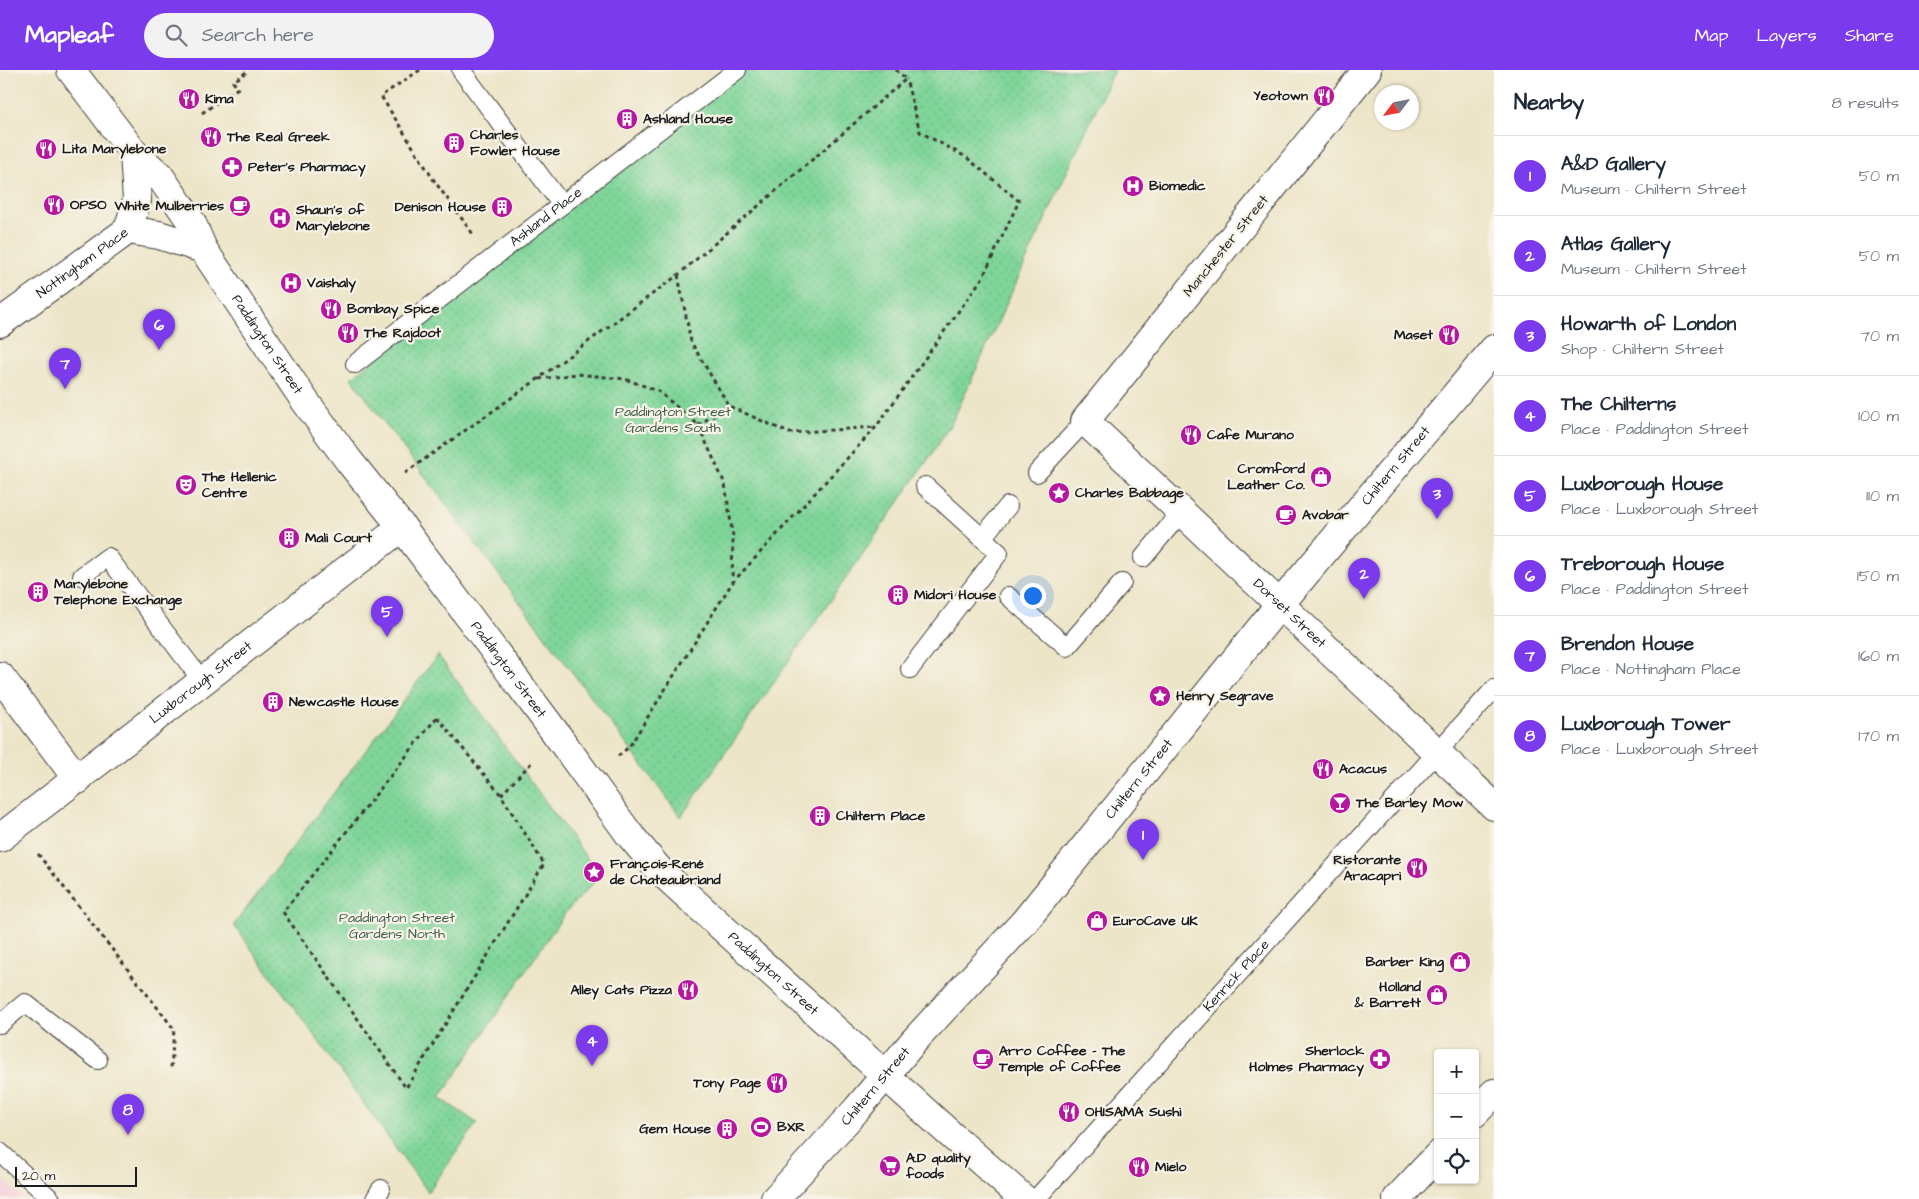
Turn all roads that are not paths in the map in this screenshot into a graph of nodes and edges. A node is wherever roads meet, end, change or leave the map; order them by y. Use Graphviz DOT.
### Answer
graph roads {
  1 [pos="71,70"];
  2 [pos="461,70"];
  3 [pos="737,70"];
  4 [pos="1367,70"];
  5 [pos="134,153"];
  6 [pos="562,206"];
  7 [pos="128,230"];
  8 [pos="203,250"];
  9 [pos="0,323"];
  10 [pos="1494,350"];
  11 [pos="355,364"];
  12 [pos="1085,421"];
  13 [pos="1037,473"];
  14 [pos="925,486"];
  15 [pos="1008,506"];
  16 [pos="1182,511"];
  17 [pos="402,527"];
  18 [pos="982,538"];
  19 [pos="1143,558"];
  20 [pos="82,576"];
  21 [pos="1122,583"];
  22 [pos="1008,596"];
  23 [pos="1280,604"];
  24 [pos="910,669"];
  25 [pos="0,676"];
  26 [pos="203,682"];
  27 [pos="1494,690"];
  28 [pos="1438,753"];
  29 [pos="78,780"];
  30 [pos="1494,806"];
  31 [pos="8,832"];
  32 [pos="0,1024"];
  33 [pos="98,1060"];
  34 [pos="885,1076"];
  35 [pos="1494,1093"];
  36 [pos="1479,1109"];
  37 [pos="0,1152"];
  38 [pos="1434,1159"];
  39 [pos="51,1199"];
  40 [pos="775,1199"];
  41 [pos="1024,1199"];
  42 [pos="1036,1199"];
  43 [pos="1397,1199"];
  1 -- 5 [label="street, Paddington Street"];
  2 -- 6 [label="lane"];
  3 -- 6 [label="lane, Ashland Place"];
  4 -- 12 [label="street, Manchester Street"];
  5 -- 7 [label="street"];
  5 -- 8 [label="street, Paddington Street"];
  6 -- 11 [label="lane, Ashland Place"];
  7 -- 8 [label="street, Nottingham Place"];
  7 -- 9 [label="street, Nottingham Place"];
  8 -- 17 [label="street, Paddington Street"];
  10 -- 23 [label="street, Chiltern Street"];
  12 -- 13 [label="lane"];
  12 -- 16 [label="street, Dorset Street"];
  14 -- 18 [label="lane"];
  15 -- 18 [label="lane"];
  16 -- 19 [label="lane"];
  16 -- 23 [label="street, Dorset Street"];
  17 -- 26 [label="street, Luxborough Street"];
  17 -- 34 [label="street, Paddington Street"];
  18 -- 24 [label="lane"];
  20 -- 26 [label="lane"];
  21 -- 22 [label="lane"];
  23 -- 28 [label="street, Dorset Street"];
  23 -- 34 [label="street, Chiltern Street"];
  25 -- 29 [label="street"];
  26 -- 29 [label="street, Luxborough Street"];
  27 -- 28 [label="lane, Kenrick Place"];
  28 -- 30 [label="street, Dorset Street"];
  28 -- 42 [label="lane, Kenrick Place"];
  29 -- 31 [label="street, Luxborough Street"];
  32 -- 33 [label="lane"];
  34 -- 40 [label="street, Chiltern Street"];
  34 -- 41 [label="street, Paddington Street"];
  35 -- 36 [label="street"];
  37 -- 39 [label="lane"];
  38 -- 43 [label="street"];
}
